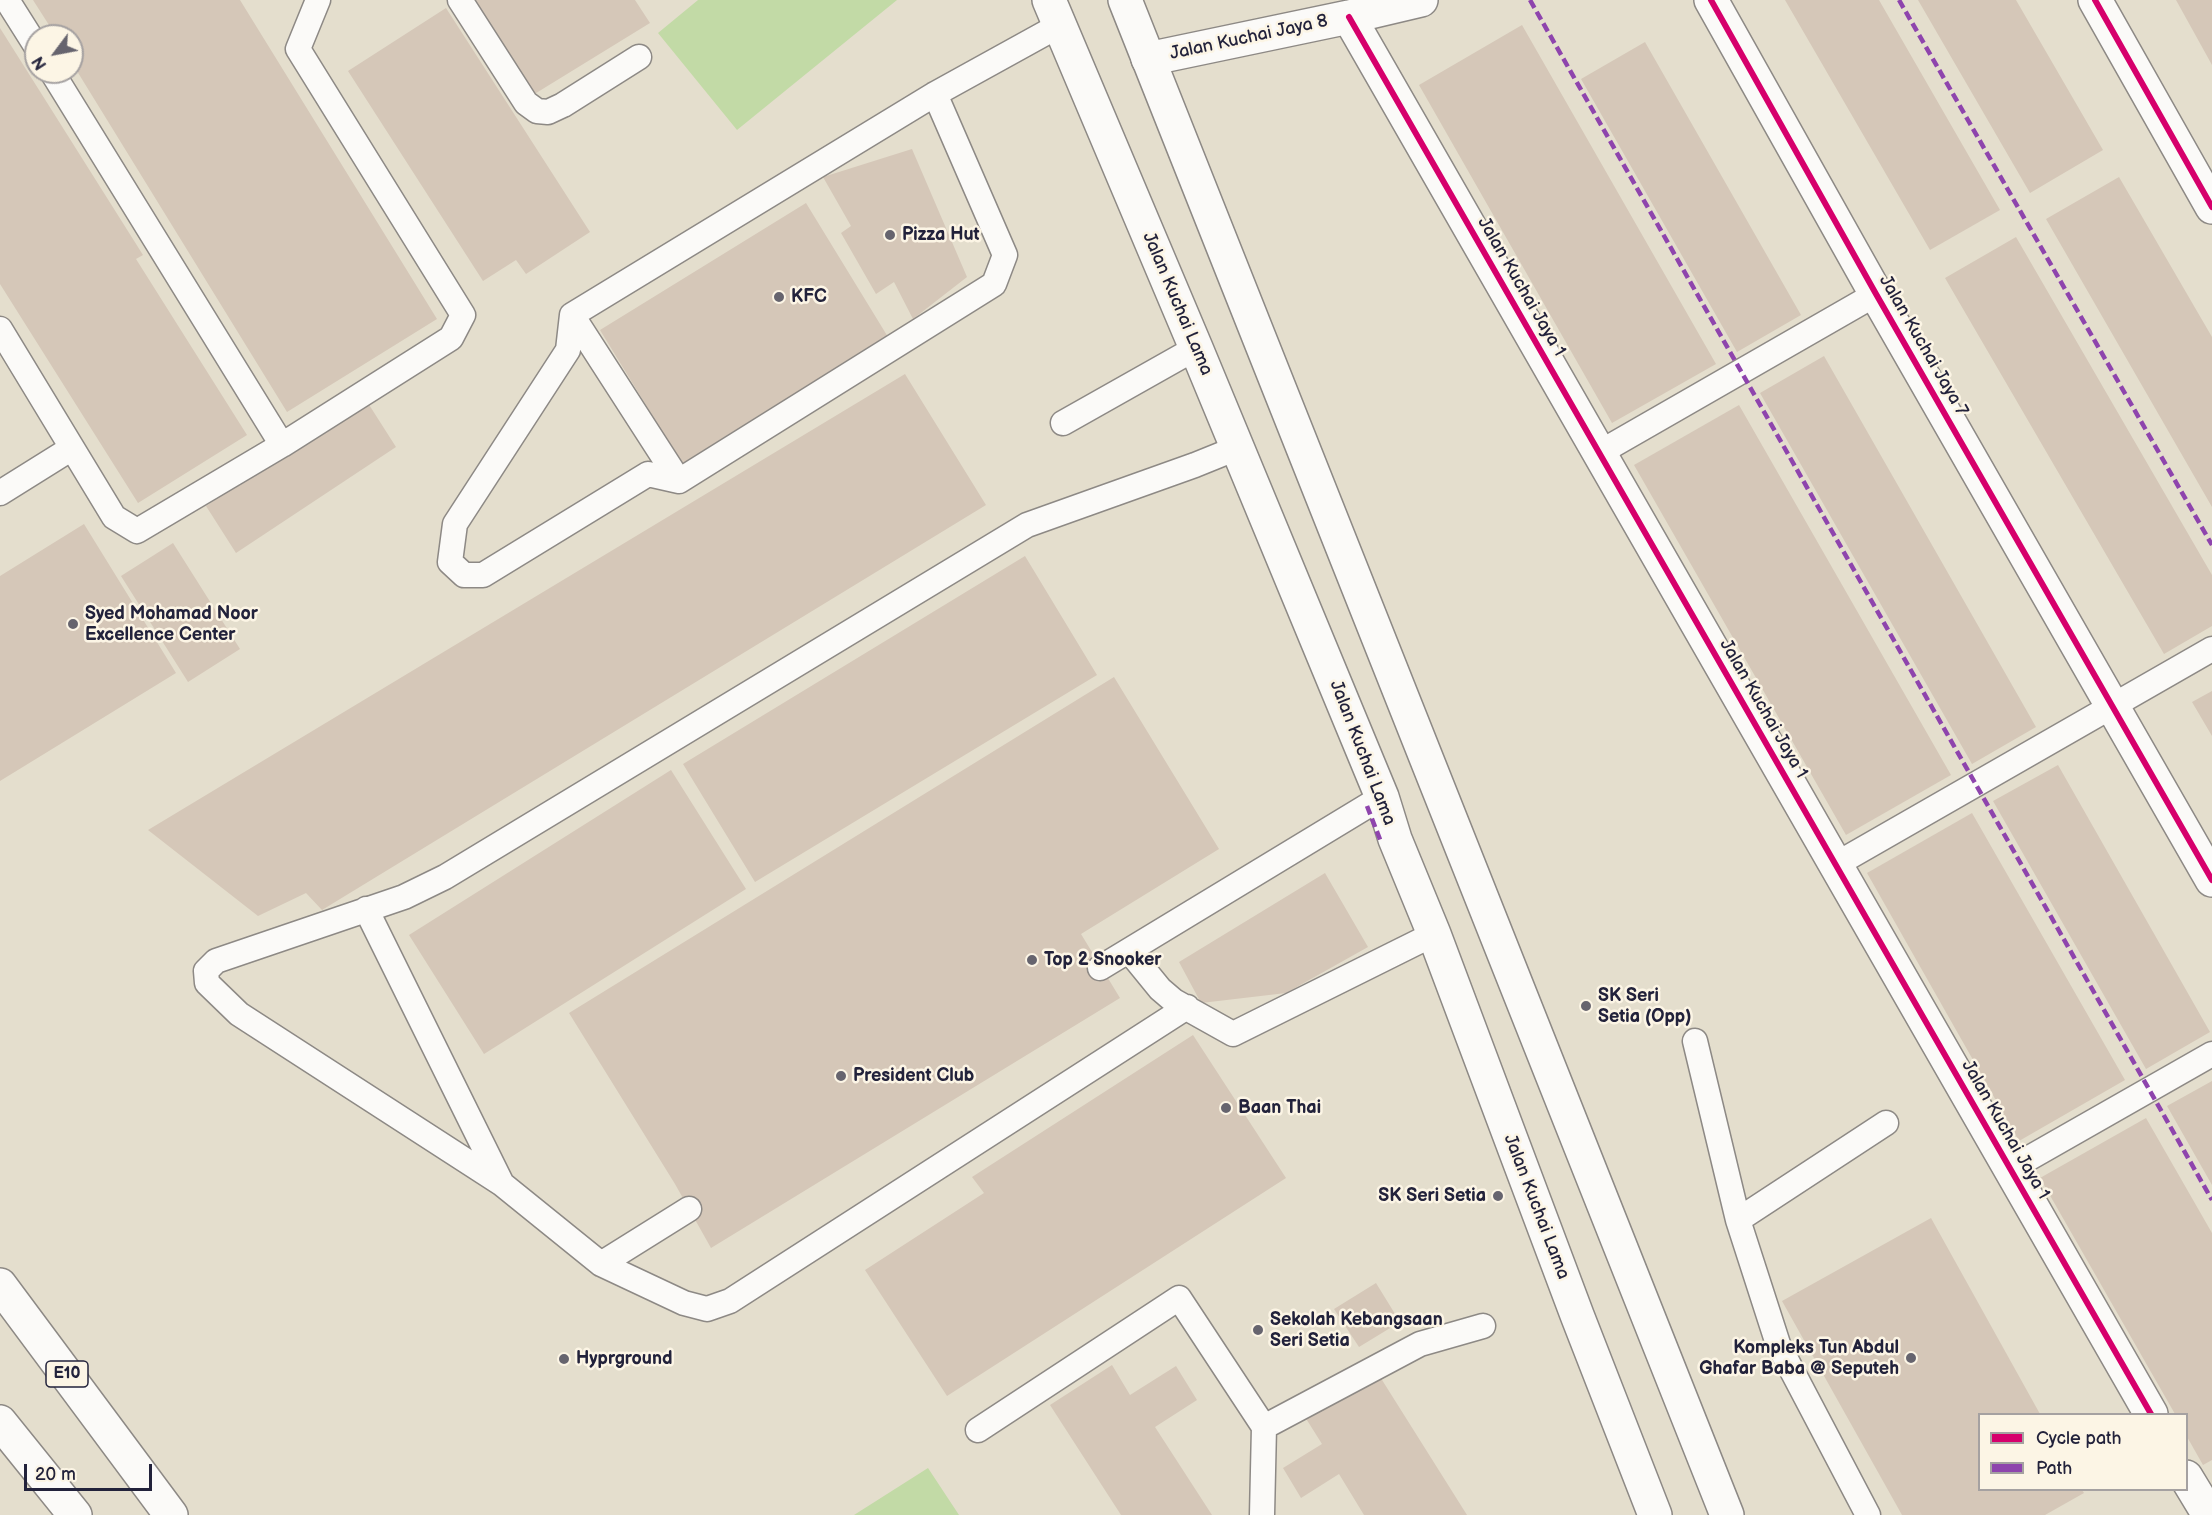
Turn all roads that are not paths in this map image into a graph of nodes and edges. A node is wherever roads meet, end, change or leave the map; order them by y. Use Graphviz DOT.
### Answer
graph roads {
  1 [pos="8,0"];
  2 [pos="318,0"];
  3 [pos="460,0"];
  4 [pos="1125,0"];
  5 [pos="1421,0"];
  6 [pos="1711,0"];
  7 [pos="2095,0"];
  8 [pos="1055,13"];
  9 [pos="1349,17"];
  10 [pos="24,26"];
  11 [pos="639,57"];
  12 [pos="1148,59"];
  13 [pos="59,84"];
  14 [pos="935,94"];
  15 [pos="2212,207"];
  16 [pos="1876,294"];
  17 [pos="572,315"];
  18 [pos="3,341"];
  19 [pos="1196,348"];
  20 [pos="1063,423"];
  21 [pos="282,445"];
  22 [pos="72,448"];
  23 [pos="1237,448"];
  24 [pos="1599,453"];
  25 [pos="680,481"];
  26 [pos="0,493"];
  27 [pos="2212,649"];
  28 [pos="2112,706"];
  29 [pos="1382,798"];
  30 [pos="1835,865"];
  31 [pos="2212,880"];
  32 [pos="366,909"];
  33 [pos="1434,934"];
  34 [pos="1129,951"];
  35 [pos="1100,968"];
  36 [pos="1186,1007"];
  37 [pos="1695,1041"];
  38 [pos="2212,1054"];
  39 [pos="1886,1123"];
  40 [pos="2010,1169"];
  41 [pos="502,1184"];
  42 [pos="689,1209"];
  43 [pos="1738,1220"];
  44 [pos="601,1264"];
  45 [pos="0,1285"];
  46 [pos="1483,1326"];
  47 [pos="2150,1413"];
  48 [pos="0,1422"];
  49 [pos="1264,1427"];
  50 [pos="978,1430"];
  51 [pos="2188,1478"];
  52 [pos="75,1515"];
  53 [pos="171,1515"];
  54 [pos="1262,1515"];
  55 [pos="1655,1515"];
  56 [pos="1727,1515"];
  57 [pos="1868,1515"];
  58 [pos="2209,1515"];
  1 -- 10 [label="lane"];
  2 -- 21 [label="lane"];
  3 -- 11 [label="lane"];
  4 -- 12 [label="main road"];
  5 -- 9 [label="main road, Jalan Kuchai Jaya 8"];
  6 -- 16 [label="main road, Jalan Kuchai Jaya 7"];
  7 -- 15 [label="main road"];
  8 -- 14 [label="lane"];
  8 -- 19 [label="main road, Jalan Kuchai Lama"];
  9 -- 12 [label="main road, Jalan Kuchai Jaya 8"];
  9 -- 24 [label="main road, Jalan Kuchai Jaya 1"];
  12 -- 56 [label="main road"];
  13 -- 21 [label="lane"];
  14 -- 17 [label="lane"];
  14 -- 25 [label="lane"];
  16 -- 24 [label="lane"];
  16 -- 28 [label="main road, Jalan Kuchai Jaya 7"];
  17 -- 25 [label="lane"];
  17 -- 25 [label="lane"];
  18 -- 22 [label="lane"];
  19 -- 20 [label="lane"];
  19 -- 23 [label="main road, Jalan Kuchai Lama"];
  21 -- 22 [label="lane"];
  22 -- 26 [label="lane"];
  23 -- 29 [label="main road, Jalan Kuchai Lama"];
  23 -- 32 [label="lane"];
  24 -- 30 [label="main road, Jalan Kuchai Jaya 1"];
  27 -- 28 [label="lane"];
  28 -- 30 [label="lane"];
  28 -- 31 [label="main road, Jalan Kuchai Jaya 7"];
  29 -- 33 [label="main road, Jalan Kuchai Lama"];
  29 -- 34 [label="lane"];
  30 -- 40 [label="main road, Jalan Kuchai Jaya 1"];
  32 -- 41 [label="lane"];
  32 -- 41 [label="lane"];
  33 -- 36 [label="lane"];
  33 -- 55 [label="main road, Jalan Kuchai Lama"];
  34 -- 35 [label="lane"];
  34 -- 36 [label="lane"];
  36 -- 44 [label="lane"];
  37 -- 43 [label="lane"];
  38 -- 40 [label="lane"];
  39 -- 43 [label="lane"];
  40 -- 47 [label="main road, Jalan Kuchai Jaya 1"];
  41 -- 44 [label="lane"];
  42 -- 44 [label="lane"];
  43 -- 57 [label="lane"];
  45 -- 53 [label="main road, E10"];
  46 -- 49 [label="lane"];
  48 -- 52 [label="main road"];
  49 -- 50 [label="lane"];
  49 -- 54 [label="lane"];
  51 -- 58 [label="main road"];
}
